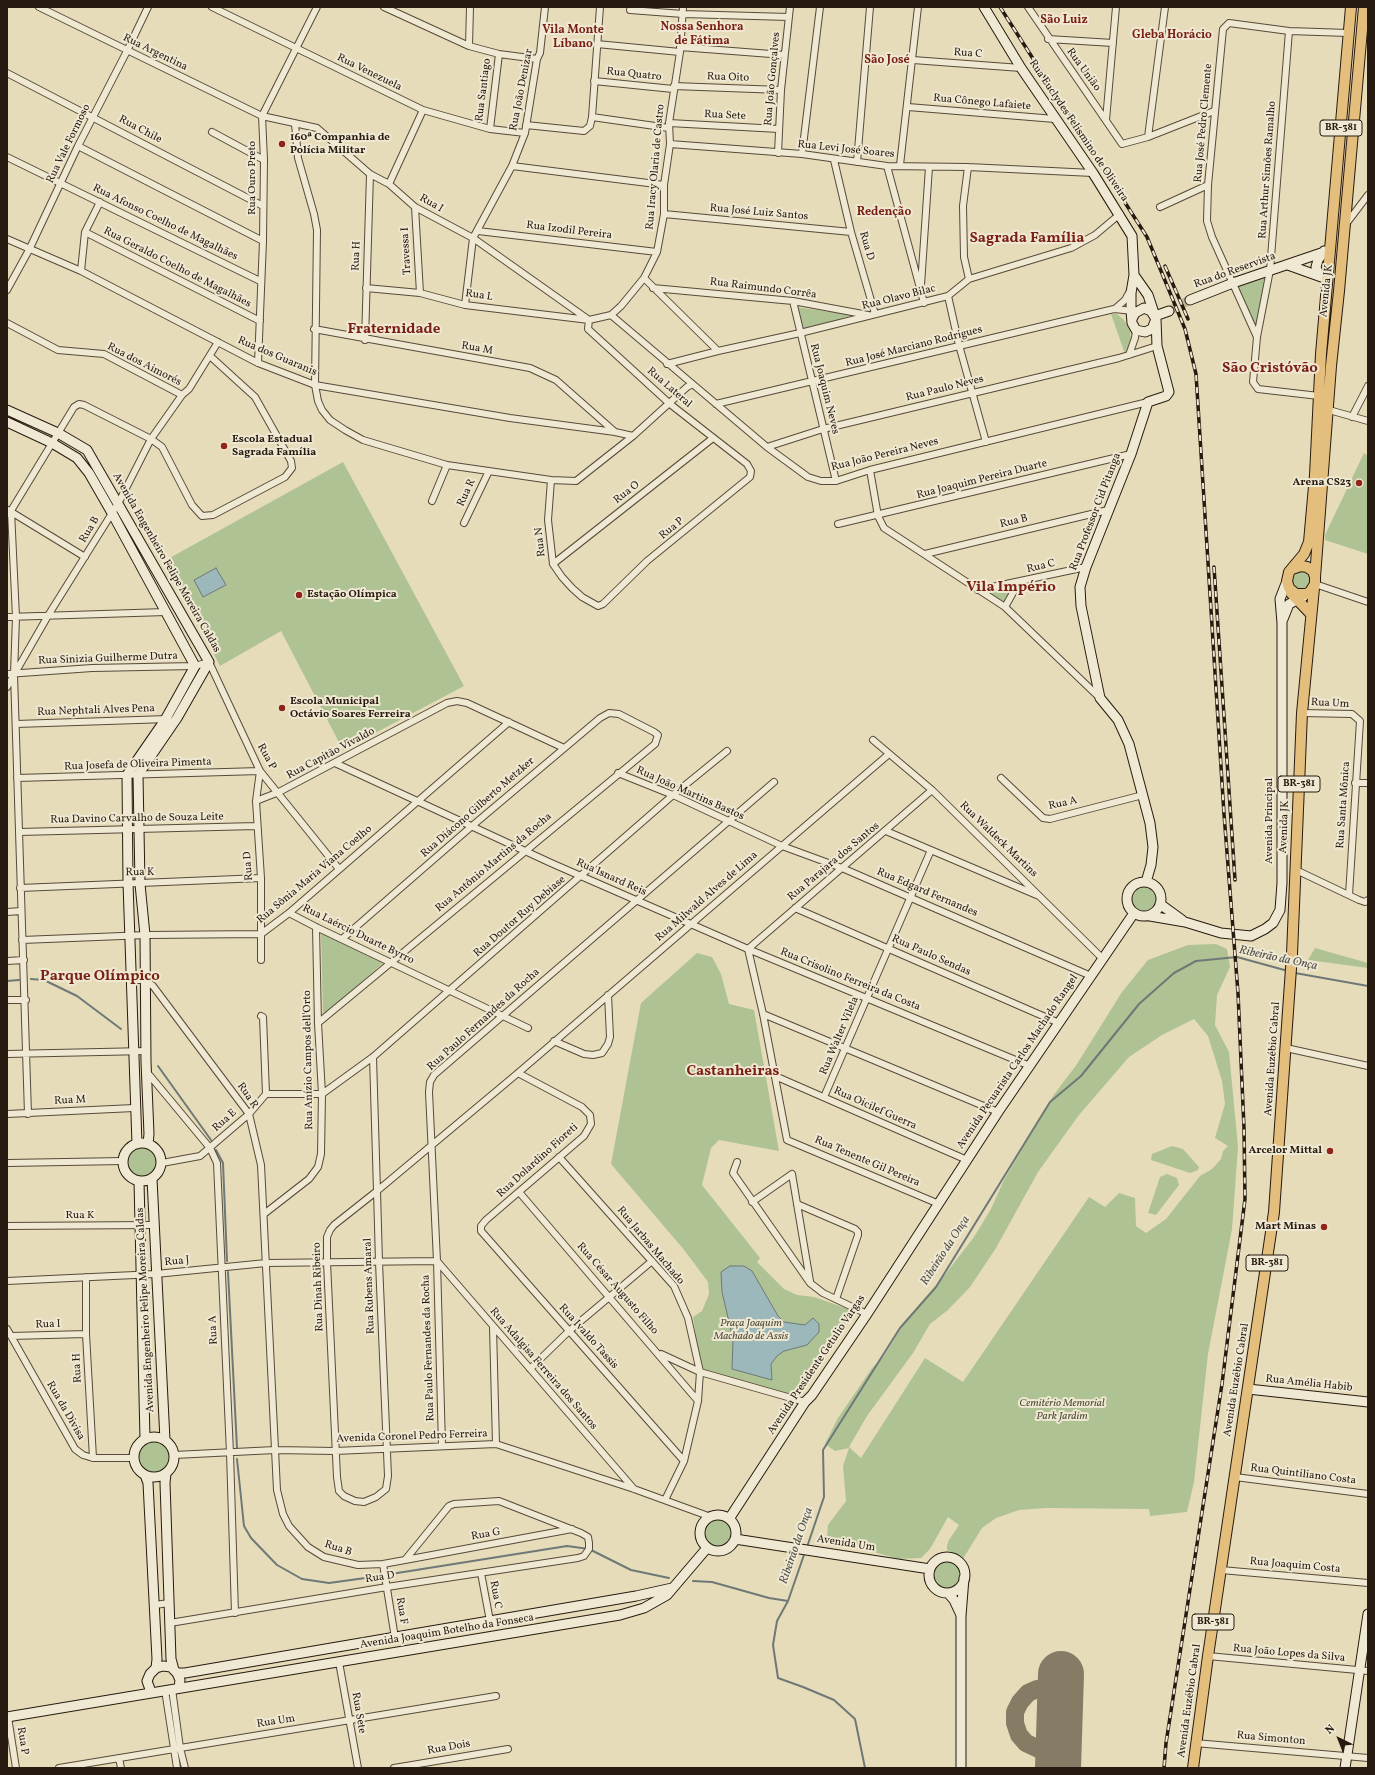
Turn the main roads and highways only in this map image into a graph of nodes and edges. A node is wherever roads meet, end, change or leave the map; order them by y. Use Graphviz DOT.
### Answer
graph roads {
  1 [pos="1351,7"];
  2 [pos="1364,7"];
  3 [pos="1327,250"];
  4 [pos="1342,251"];
  5 [pos="1323,277"];
  6 [pos="1340,278"];
  7 [pos="1292,569"];
  8 [pos="1288,585"];
  9 [pos="1313,586"];
  10 [pos="1311,614"];
  11 [pos="1290,994"];
  12 [pos="1193,1768"];
  1 -- 3 [label="main road, Avenida JK / BR-381"];
  2 -- 4 [label="main road, Avenida JK / BR-381"];
  3 -- 4 [label="main road"];
  3 -- 5 [label="main road, Avenida JK / BR-381"];
  4 -- 6 [label="main road, Avenida JK / BR-381"];
  5 -- 6 [label="main road"];
  5 -- 7 [label="main road, Avenida JK / BR-381"];
  6 -- 9 [label="main road, Avenida JK / BR-381"];
  7 -- 8 [label="main road, BR-381"];
  7 -- 9 [label="main road"];
  8 -- 9 [label="main road"];
  8 -- 10 [label="main road"];
  9 -- 10 [label="main road, Avenida JK / BR-381"];
  10 -- 11 [label="main road, Avenida JK / BR-381"];
  11 -- 12 [label="main road, Avenida Euzébio Cabral / BR-381"];
}
